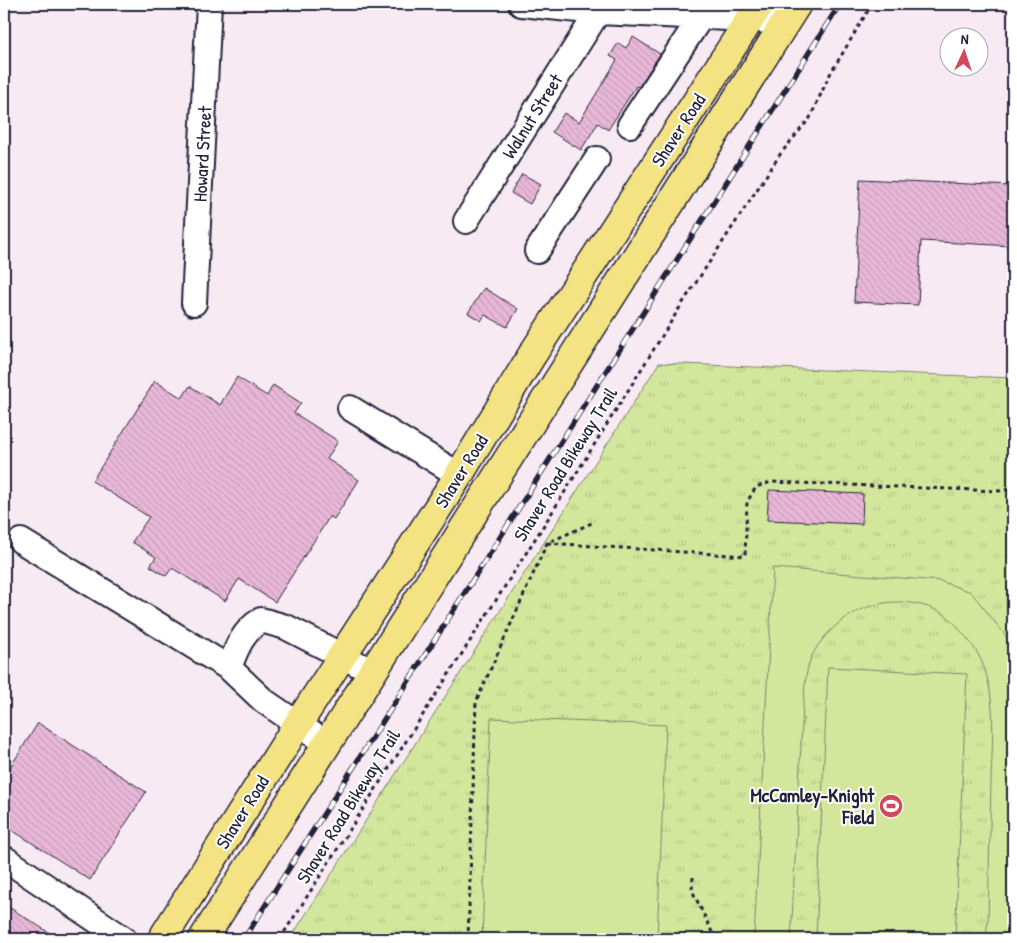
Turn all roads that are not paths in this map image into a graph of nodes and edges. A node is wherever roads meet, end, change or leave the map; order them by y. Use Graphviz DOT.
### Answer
graph roads {
  1 [pos="209,4"];
  2 [pos="521,4"];
  3 [pos="631,9"];
  4 [pos="598,12"];
  5 [pos="755,12"];
  6 [pos="791,13"];
  7 [pos="701,17"];
  8 [pos="630,126"];
  9 [pos="597,159"];
  10 [pos="466,220"];
  11 [pos="537,251"];
  12 [pos="194,304"];
  13 [pos="350,408"];
  14 [pos="459,476"];
  15 [pos="21,541"];
  16 [pos="342,656"];
  17 [pos="229,668"];
  18 [pos="373,672"];
  19 [pos="298,724"];
  20 [pos="327,744"];
  21 [pos="4,858"];
  22 [pos="124,939"];
  23 [pos="162,939"];
  24 [pos="203,939"];
  1 -- 12 [label="street, Howard Street"];
  2 -- 4 [label="street"];
  3 -- 4 [label="street"];
  3 -- 7 [label="street"];
  4 -- 10 [label="street, Walnut Street"];
  5 -- 6 [label="street"];
  5 -- 7 [label="street"];
  5 -- 14 [label="main road, Shaver Road"];
  6 -- 18 [label="main road, Shaver Road"];
  7 -- 8 [label="street"];
  9 -- 11 [label="street"];
  13 -- 14 [label="street"];
  14 -- 16 [label="main road, Shaver Road"];
  15 -- 17 [label="street"];
  16 -- 17 [label="street"];
  16 -- 18 [label="street"];
  16 -- 19 [label="main road, Shaver Road"];
  17 -- 19 [label="street"];
  18 -- 20 [label="main road, Shaver Road"];
  19 -- 20 [label="street"];
  19 -- 23 [label="main road, Shaver Road"];
  20 -- 24 [label="main road, Shaver Road"];
  21 -- 22 [label="street"];
}
